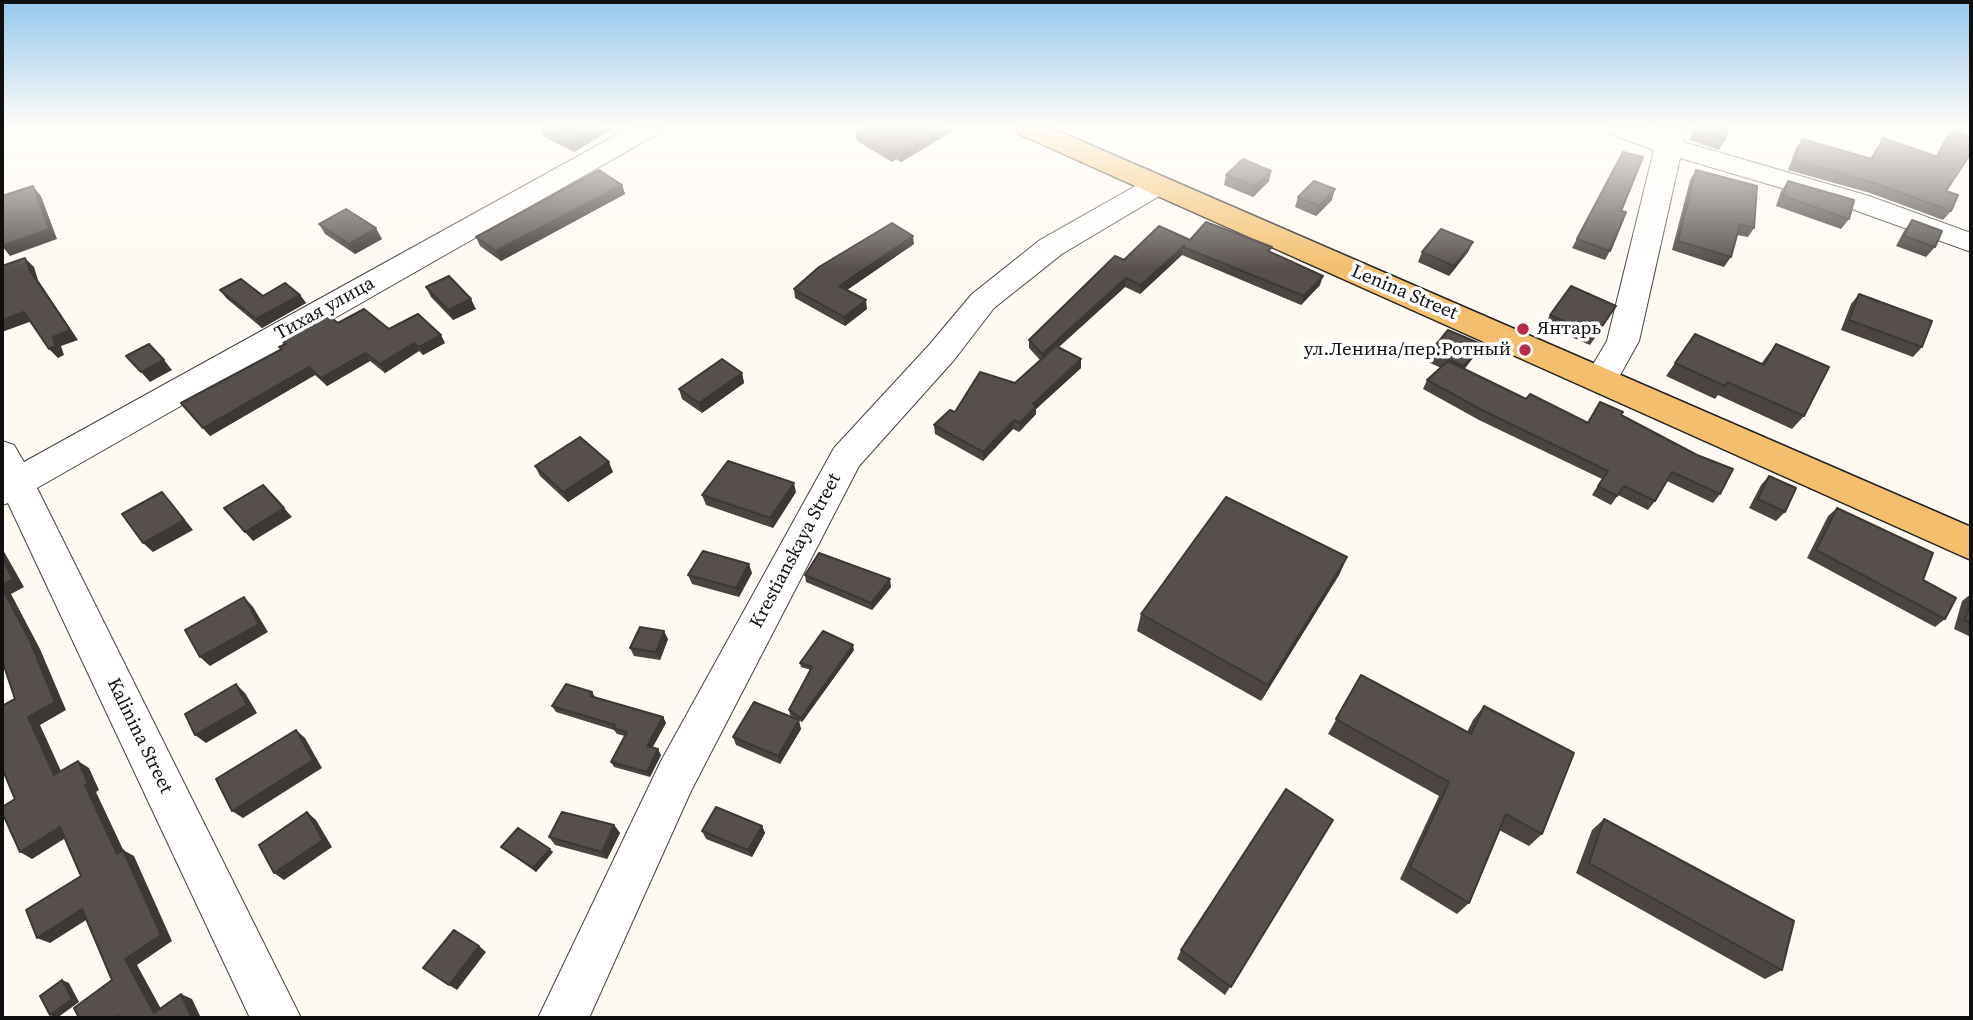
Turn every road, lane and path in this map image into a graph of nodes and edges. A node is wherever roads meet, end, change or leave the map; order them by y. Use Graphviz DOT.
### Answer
graph roads {
  1 [pos="560,176"];
  2 [pos="1133,176"];
  3 [pos="1662,176"];
  4 [pos="1782,176"];
  5 [pos="1156,186"];
  6 [pos="1971,243"];
  7 [pos="1602,379"];
  8 [pos="7,476"];
  9 [pos="1971,544"];
  10 [pos="276,1018"];
  11 [pos="563,1018"];
  1 -- 8 [label="street, Тихая улица"];
  2 -- 5 [label="main road, Lenina Street"];
  3 -- 7 [label="street"];
  4 -- 6 [label="street"];
  5 -- 7 [label="main road, Lenina Street"];
  5 -- 11 [label="street, Krestianskaya Street"];
  7 -- 9 [label="main road, Lenina Street"];
  8 -- 10 [label="street, Kalinina Street"];
}
